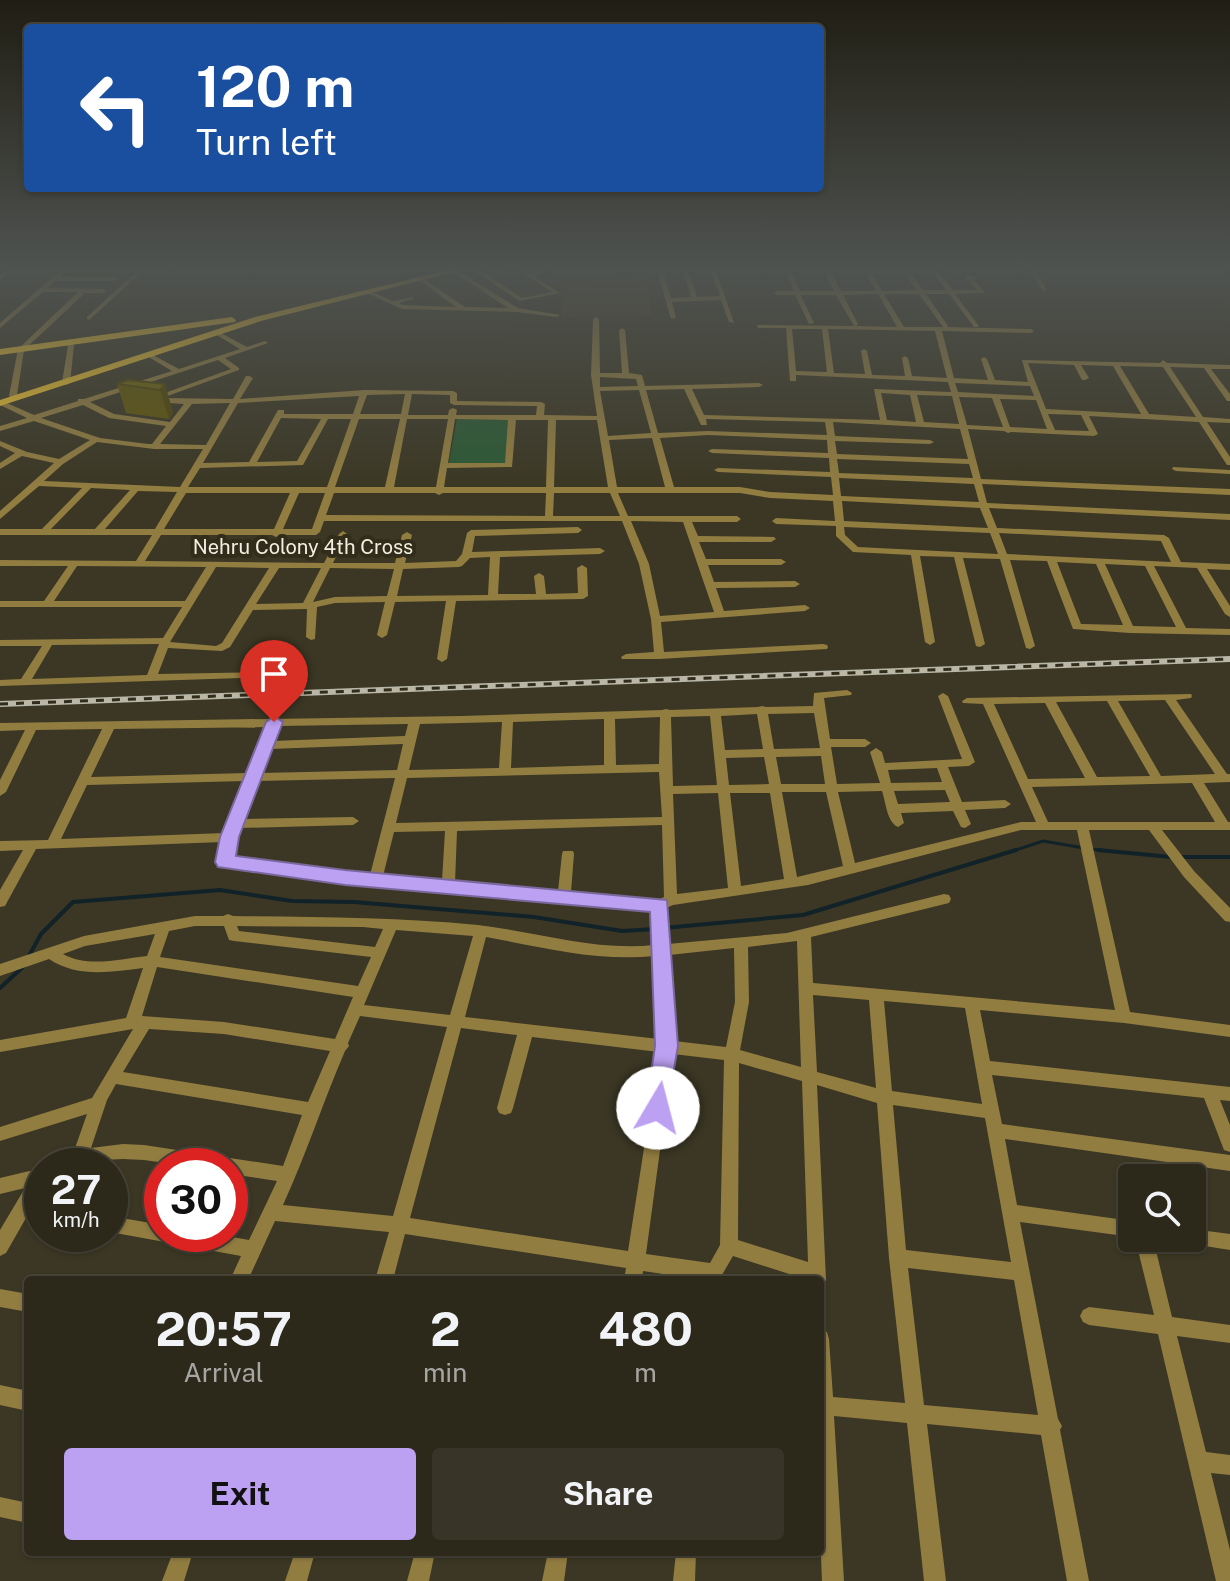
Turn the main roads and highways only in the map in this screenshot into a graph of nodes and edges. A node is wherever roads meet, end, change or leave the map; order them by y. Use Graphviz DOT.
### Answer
graph roads {
  1 [pos="93,341"];
  2 [pos="99,341"];
  3 [pos="193,341"];
  4 [pos="21,351"];
  5 [pos="0,354"];
  6 [pos="0,403"];
  1 -- 4 [label="main road"];
  2 -- 4 [label="main road"];
  3 -- 6 [label="main road"];
  4 -- 5 [label="main road"];
}
